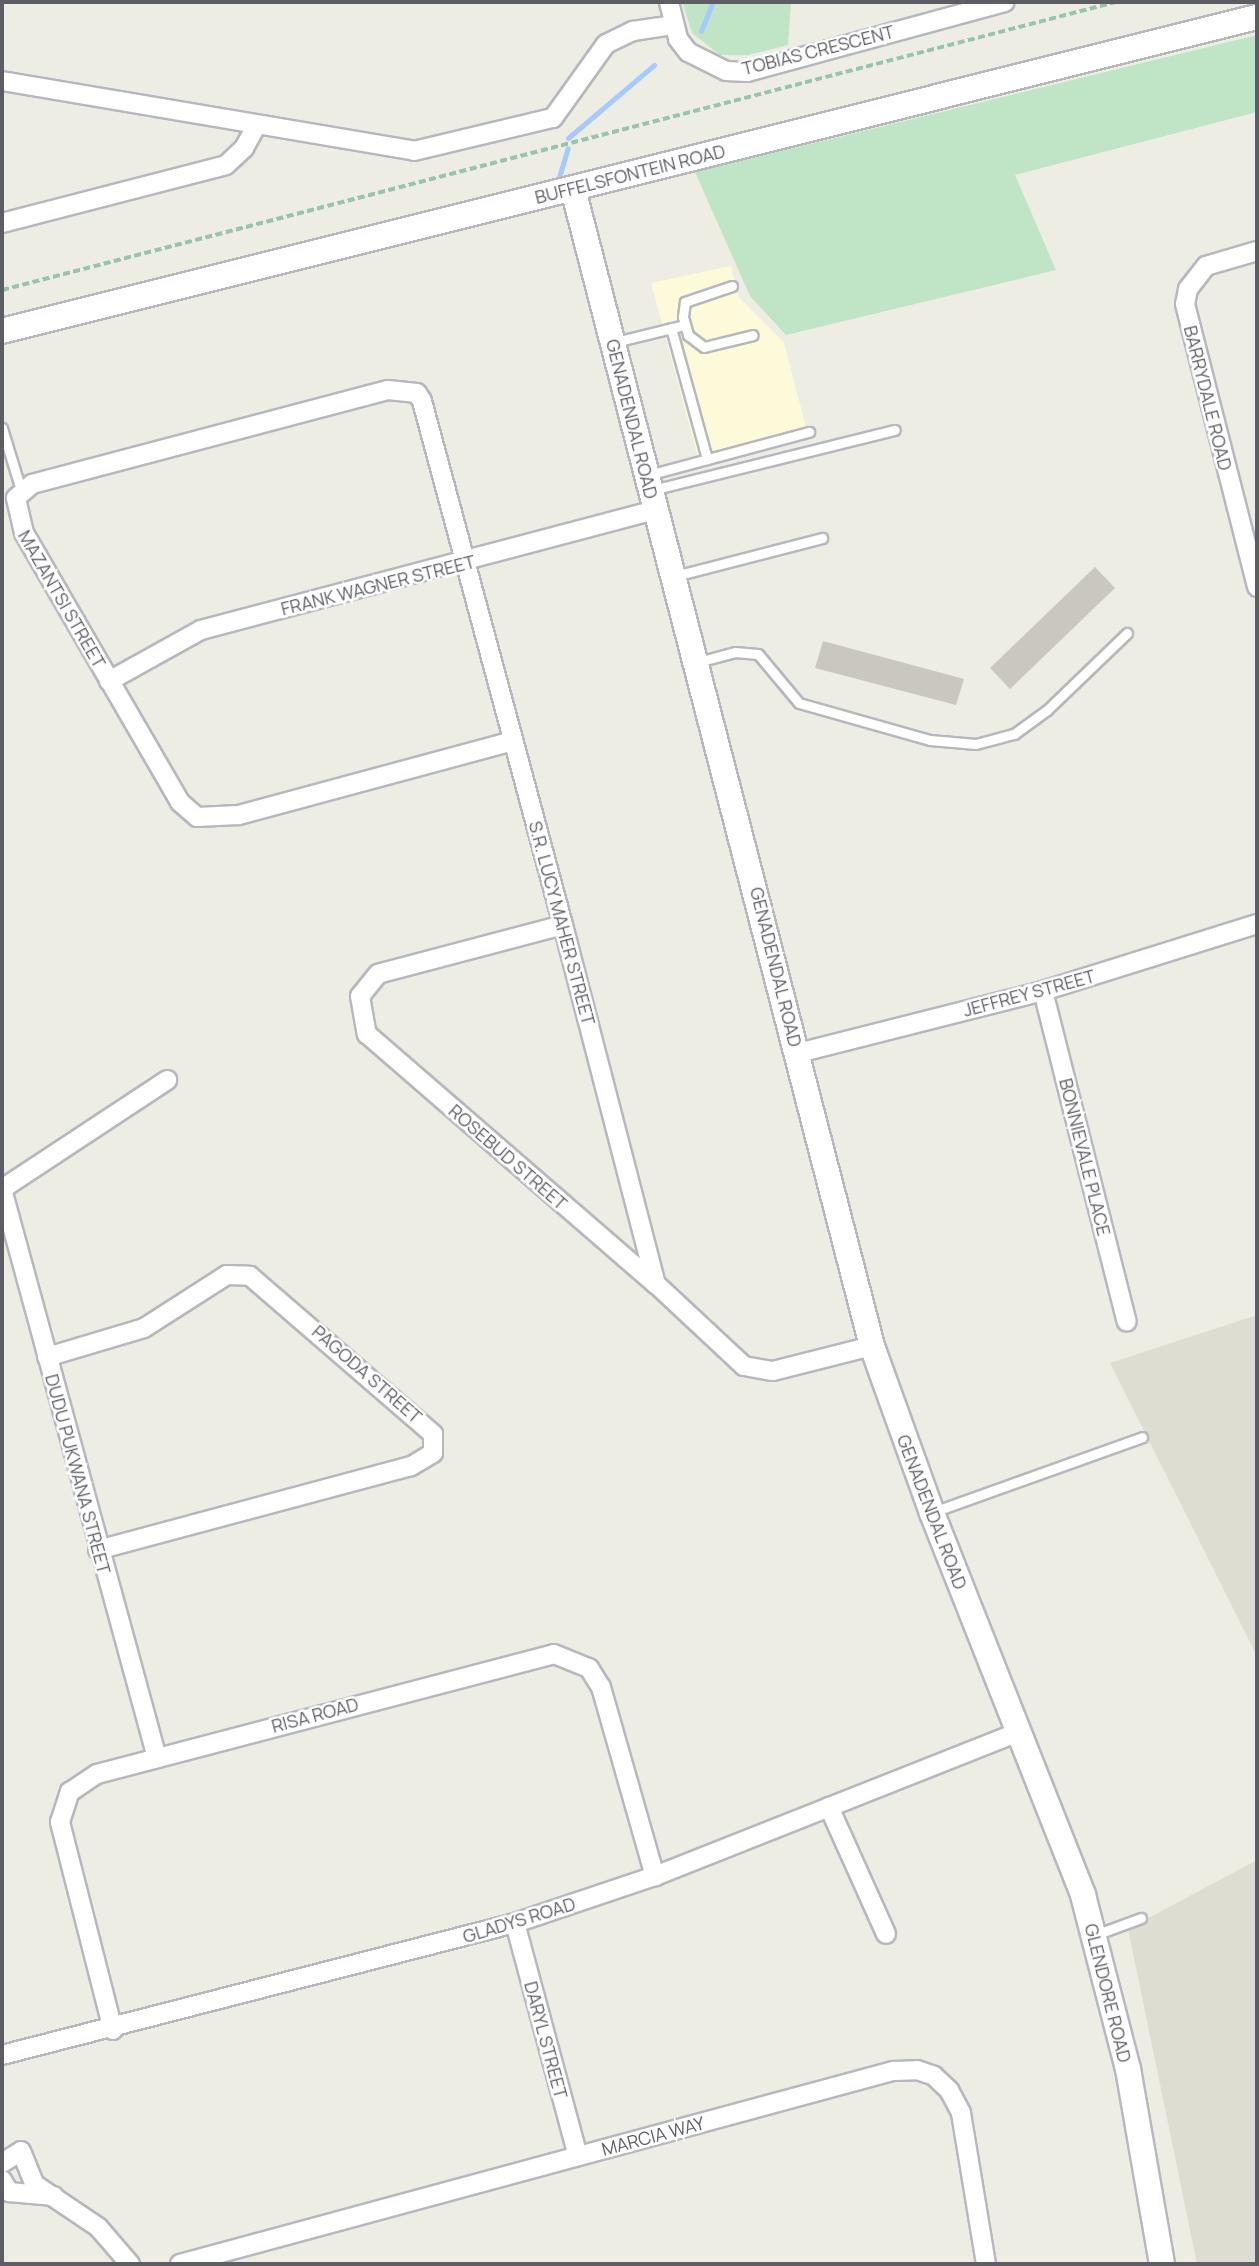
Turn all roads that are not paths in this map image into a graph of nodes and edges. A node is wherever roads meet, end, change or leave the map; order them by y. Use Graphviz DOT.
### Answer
graph roads {
  1 [pos="668,2"];
  2 [pos="1005,2"];
  3 [pos="1257,17"];
  4 [pos="673,25"];
  5 [pos="2,81"];
  6 [pos="256,126"];
  7 [pos="573,189"];
  8 [pos="2,223"];
  9 [pos="1257,251"];
  10 [pos="732,286"];
  11 [pos="684,325"];
  12 [pos="671,328"];
  13 [pos="2,331"];
  14 [pos="753,335"];
  15 [pos="612,343"];
  16 [pos="2,428"];
  17 [pos="895,430"];
  18 [pos="809,432"];
  19 [pos="707,459"];
  20 [pos="22,490"];
  21 [pos="651,492"];
  22 [pos="822,538"];
  23 [pos="466,563"];
  24 [pos="673,576"];
  25 [pos="1257,587"];
  26 [pos="1127,634"];
  27 [pos="697,662"];
  28 [pos="109,681"];
  29 [pos="513,741"];
  30 [pos="1257,924"];
  31 [pos="563,925"];
  32 [pos="1043,991"];
  33 [pos="798,1053"];
  34 [pos="167,1080"];
  35 [pos="2,1189"];
  36 [pos="656,1284"];
  37 [pos="1127,1322"];
  38 [pos="872,1346"];
  39 [pos="47,1357"];
  40 [pos="1142,1437"];
  41 [pos="932,1513"];
  42 [pos="98,1550"];
  43 [pos="1019,1732"];
  44 [pos="157,1758"];
  45 [pos="829,1807"];
  46 [pos="655,1876"];
  47 [pos="1142,1918"];
  48 [pos="515,1923"];
  49 [pos="886,1934"];
  50 [pos="1095,1935"];
  51 [pos="113,2029"];
  52 [pos="2,2055"];
  53 [pos="578,2156"];
  54 [pos="2,2163"];
  55 [pos="2,2180"];
  56 [pos="54,2196"];
  57 [pos="130,2264"];
  58 [pos="180,2264"];
  59 [pos="986,2264"];
  60 [pos="1162,2264"];
  1 -- 4 [label="street, TOBIAS CRESCENT"];
  2 -- 4 [label="street, TOBIAS CRESCENT"];
  3 -- 7 [label="street, BUFFELSFONTEIN ROAD"];
  4 -- 6 [label="street"];
  5 -- 6 [label="street"];
  6 -- 8 [label="street"];
  7 -- 13 [label="street, BUFFELSFONTEIN ROAD"];
  7 -- 15 [label="street, GENADENDAL ROAD"];
  9 -- 25 [label="street, BARRYDALE ROAD"];
  10 -- 11 [label="lane"];
  11 -- 12 [label="lane"];
  11 -- 14 [label="lane"];
  12 -- 15 [label="lane"];
  12 -- 19 [label="lane"];
  15 -- 21 [label="street, GENADENDAL ROAD"];
  16 -- 20 [label="lane"];
  17 -- 21 [label="lane"];
  18 -- 19 [label="lane"];
  19 -- 21 [label="lane"];
  20 -- 23 [label="street"];
  20 -- 28 [label="street, MAZANTSI STREET"];
  21 -- 23 [label="street, FRANK WAGNER STREET"];
  21 -- 24 [label="street, GENADENDAL ROAD"];
  22 -- 24 [label="lane"];
  23 -- 28 [label="street, FRANK WAGNER STREET"];
  23 -- 29 [label="street, S.R. LUCY MAHER STREET"];
  24 -- 27 [label="street, GENADENDAL ROAD"];
  26 -- 27 [label="lane"];
  27 -- 33 [label="street, GENADENDAL ROAD"];
  28 -- 29 [label="street, MAZANTSI STREET"];
  29 -- 31 [label="street, S.R. LUCY MAHER STREET"];
  30 -- 32 [label="street, JEFFREY STREET"];
  31 -- 36 [label="street, S.R. LUCY MAHER STREET"];
  31 -- 36 [label="street, ROSEBUD STREET"];
  32 -- 33 [label="street, JEFFREY STREET"];
  32 -- 37 [label="street, BONNIEVALE PLACE"];
  33 -- 38 [label="street, GENADENDAL ROAD"];
  34 -- 35 [label="street"];
  35 -- 39 [label="street, DUDU PUKWANA STREET"];
  36 -- 38 [label="street, ROSEBUD STREET"];
  38 -- 41 [label="street, GENADENDAL ROAD"];
  39 -- 42 [label="street, DUDU PUKWANA STREET"];
  39 -- 42 [label="street, PAGODA STREET"];
  40 -- 41 [label="lane"];
  41 -- 43 [label="street, GENADENDAL ROAD"];
  42 -- 44 [label="street, DUDU PUKWANA STREET"];
  43 -- 45 [label="street, GLADYS ROAD"];
  43 -- 50 [label="street, GLENDORE ROAD"];
  44 -- 46 [label="street, RISA ROAD"];
  44 -- 51 [label="street, RISA ROAD"];
  45 -- 46 [label="street, GLADYS ROAD"];
  45 -- 49 [label="street"];
  46 -- 48 [label="street, GLADYS ROAD"];
  47 -- 50 [label="lane"];
  48 -- 51 [label="street, GLADYS ROAD"];
  48 -- 53 [label="street, DARYL STREET"];
  50 -- 60 [label="street, GLENDORE ROAD"];
  51 -- 52 [label="street, GLADYS ROAD"];
  53 -- 58 [label="street, MARCIA WAY"];
  53 -- 59 [label="street, MARCIA WAY"];
  54 -- 56 [label="street"];
  55 -- 56 [label="street"];
  56 -- 57 [label="street"];
}
